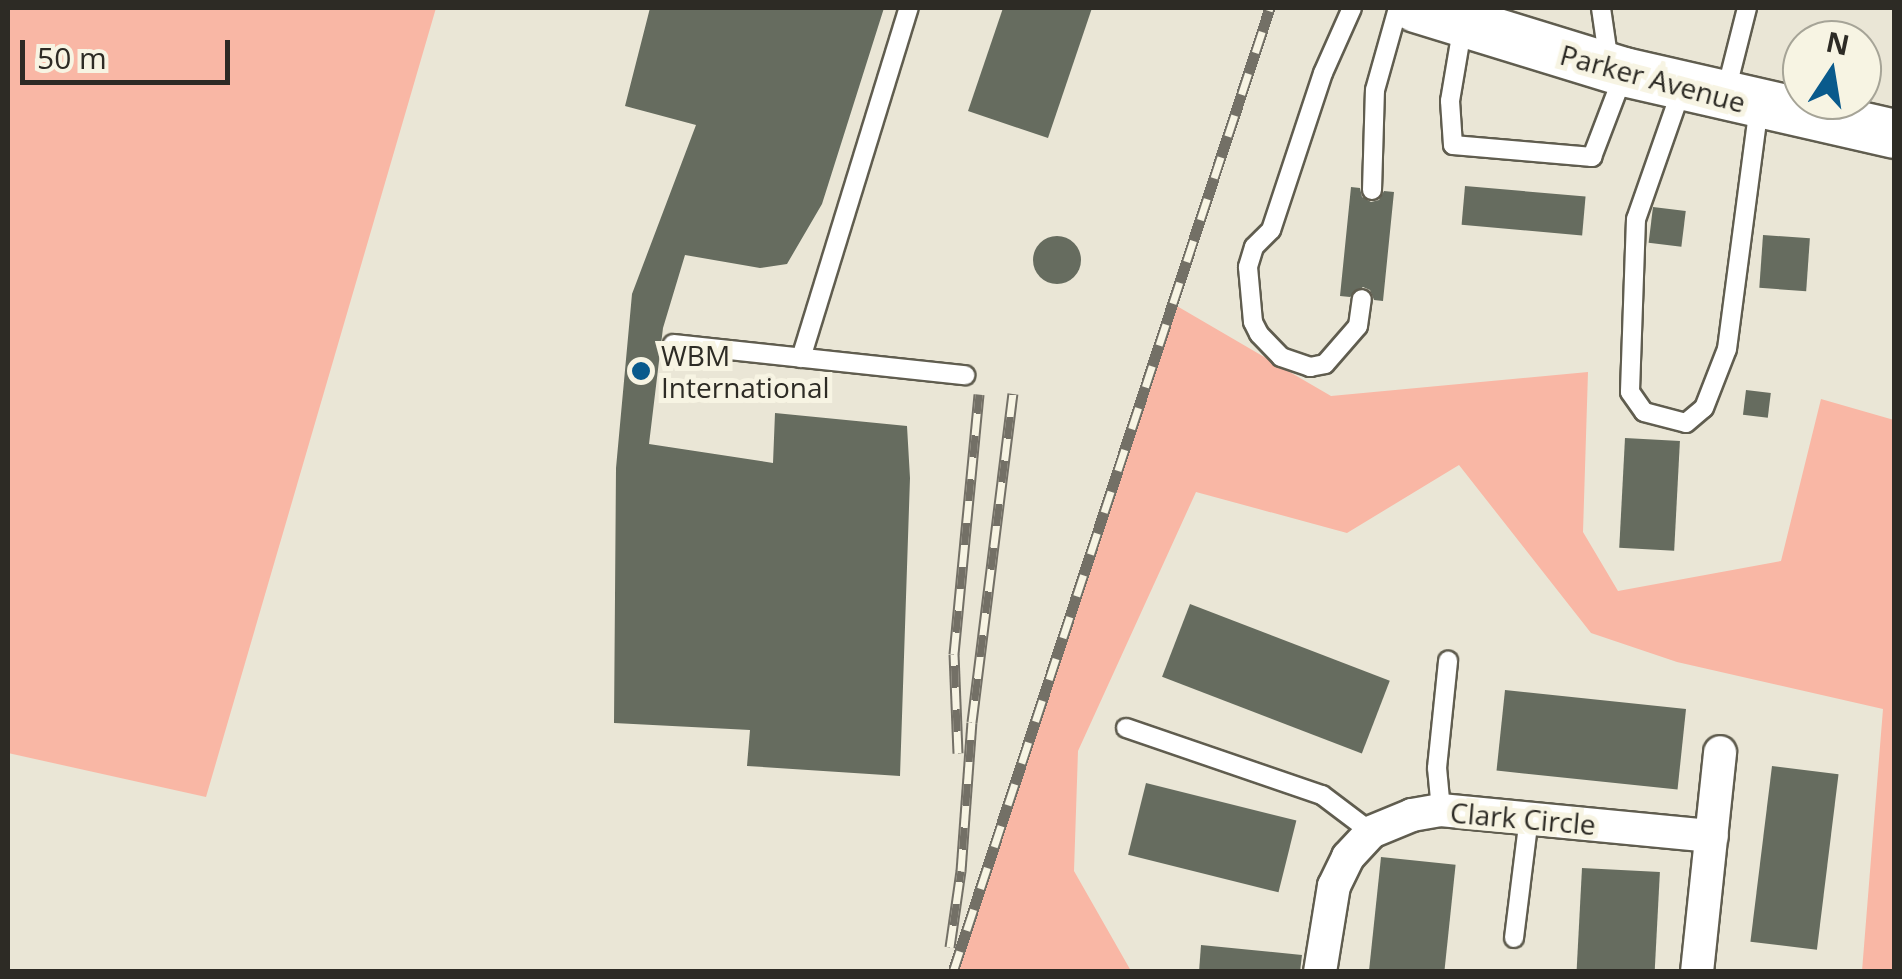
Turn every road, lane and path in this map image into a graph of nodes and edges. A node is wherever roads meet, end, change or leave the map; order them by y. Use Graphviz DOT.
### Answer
graph roads {
  1 [pos="909,8"];
  2 [pos="1352,8"];
  3 [pos="1398,8"];
  4 [pos="1416,8"];
  5 [pos="1600,8"];
  6 [pos="1747,8"];
  7 [pos="1463,24"];
  8 [pos="1617,70"];
  9 [pos="1722,96"];
  10 [pos="1894,134"];
  11 [pos="1372,190"];
  12 [pos="1362,299"];
  13 [pos="673,344"];
  14 [pos="801,358"];
  15 [pos="965,375"];
  16 [pos="1448,660"];
  17 [pos="1126,728"];
  18 [pos="1720,752"];
  19 [pos="1441,810"];
  20 [pos="1529,818"];
  21 [pos="1372,832"];
  22 [pos="1712,836"];
  23 [pos="1514,938"];
  24 [pos="1320,972"];
  25 [pos="1697,972"];
  1 -- 14 [label="lane"];
  2 -- 12 [label="lane"];
  3 -- 11 [label="lane"];
  4 -- 7 [label="main road, Parker Avenue"];
  5 -- 8 [label="lane"];
  6 -- 9 [label="lane"];
  7 -- 8 [label="main road, Parker Avenue"];
  7 -- 8 [label="lane"];
  8 -- 9 [label="main road, Parker Avenue"];
  9 -- 9 [label="lane"];
  9 -- 10 [label="main road, Parker Avenue"];
  13 -- 14 [label="lane"];
  14 -- 15 [label="lane"];
  16 -- 19 [label="lane"];
  17 -- 21 [label="lane"];
  18 -- 22 [label="street"];
  19 -- 20 [label="street, Clark Circle"];
  19 -- 21 [label="street, Clark Circle"];
  20 -- 22 [label="street, Clark Circle"];
  20 -- 23 [label="lane"];
  21 -- 24 [label="street"];
  22 -- 25 [label="street"];
}
